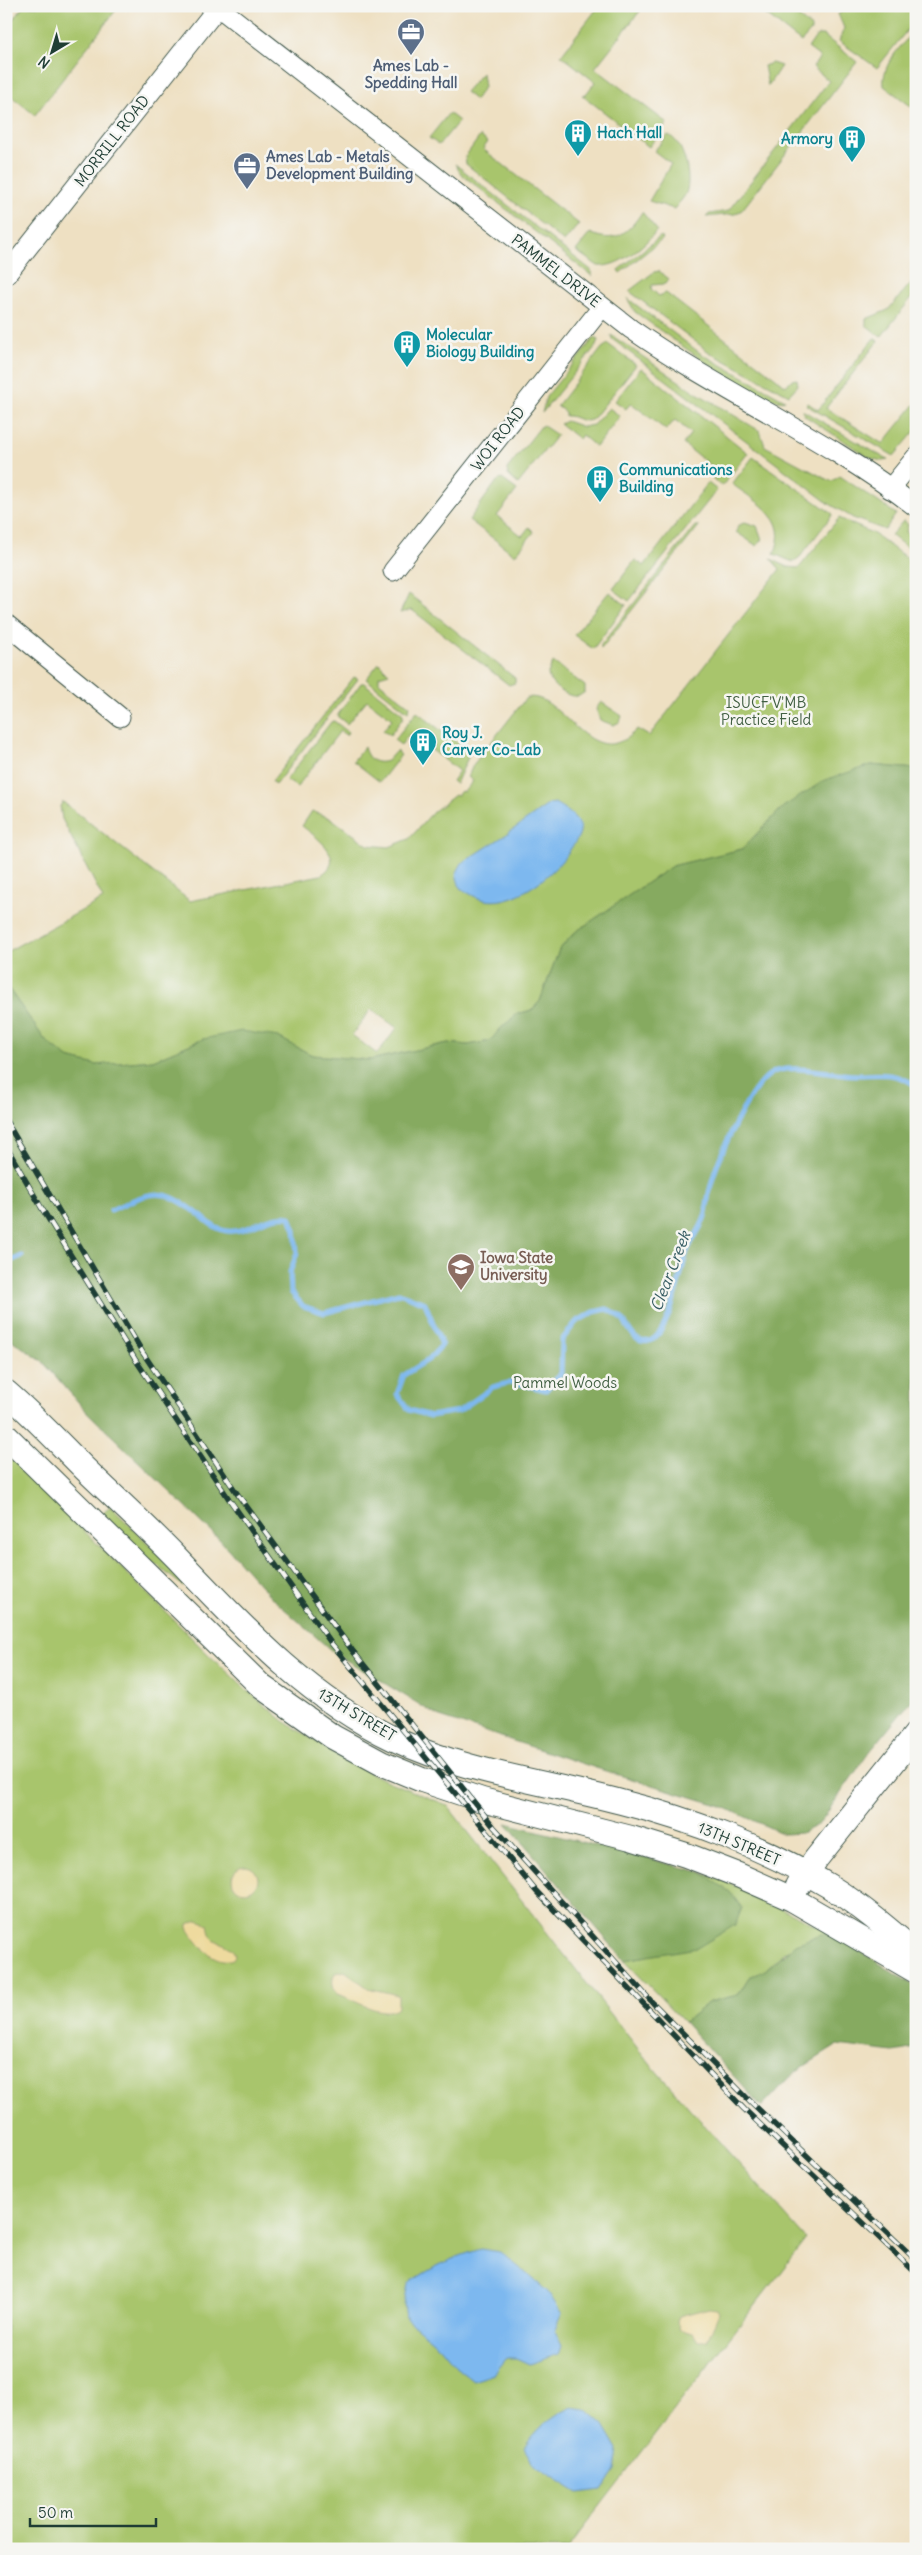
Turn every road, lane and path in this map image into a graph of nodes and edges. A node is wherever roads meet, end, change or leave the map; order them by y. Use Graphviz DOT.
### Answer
graph roads {
  1 [pos="218,7"];
  2 [pos="6,275"];
  3 [pos="602,307"];
  4 [pos="916,457"];
  5 [pos="890,489"];
  6 [pos="916,507"];
  7 [pos="393,571"];
  8 [pos="6,624"];
  9 [pos="120,717"];
  10 [pos="6,1392"];
  11 [pos="6,1436"];
  12 [pos="916,1734"];
  13 [pos="806,1873"];
  14 [pos="792,1899"];
  15 [pos="916,1953"];
  16 [pos="916,1971"];
  1 -- 2 [label="street, MORRILL ROAD"];
  1 -- 3 [label="street, PAMMEL DRIVE"];
  3 -- 5 [label="street, PAMMEL DRIVE"];
  3 -- 7 [label="street, WOI ROAD"];
  4 -- 5 [label="street"];
  5 -- 6 [label="street, PAMMEL DRIVE"];
  8 -- 9 [label="street"];
  10 -- 13 [label="main road, 13TH STREET"];
  11 -- 14 [label="main road, 13TH STREET"];
  12 -- 13 [label="main road"];
  13 -- 14 [label="main road"];
  13 -- 15 [label="main road, 13TH STREET"];
  14 -- 16 [label="main road, 13TH STREET"];
}
